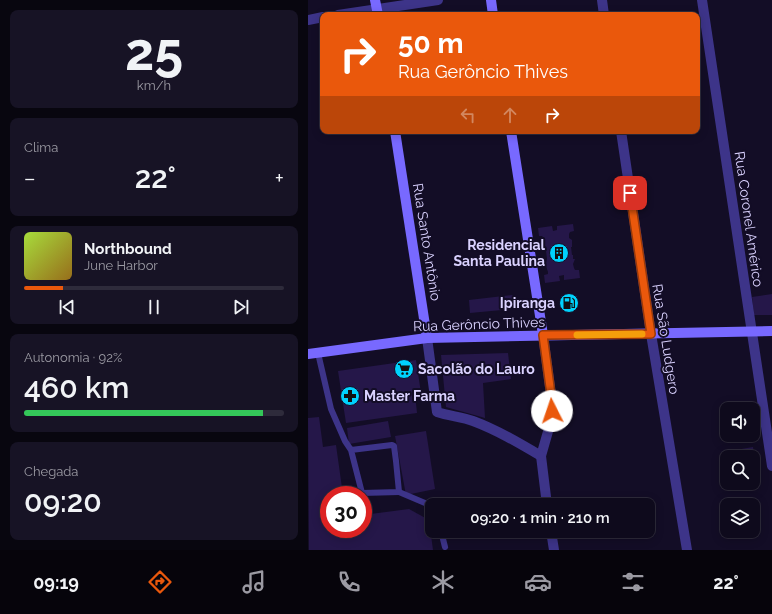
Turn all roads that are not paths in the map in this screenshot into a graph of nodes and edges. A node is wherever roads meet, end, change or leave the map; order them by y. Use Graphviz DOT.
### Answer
graph roads {
  1 [pos="438,0"];
  2 [pos="491,0"];
  3 [pos="602,0"];
  4 [pos="702,0"];
  5 [pos="376,8"];
  6 [pos="354,12"];
  7 [pos="493,12"];
  8 [pos="604,12"];
  9 [pos="320,18"];
  10 [pos="308,20"];
  11 [pos="395,134"];
  12 [pos="511,134"];
  13 [pos="621,134"];
  14 [pos="751,332"];
  15 [pos="772,332"];
  16 [pos="651,334"];
  17 [pos="543,335"];
  18 [pos="427,338"];
  19 [pos="313,353"];
  20 [pos="350,450"];
  21 [pos="541,456"];
  22 [pos="772,466"];
  23 [pos="399,492"];
  24 [pos="546,498"];
  25 [pos="425,503"];
  26 [pos="443,538"];
  27 [pos="552,538"];
  28 [pos="445,547"];
  29 [pos="554,550"];
  30 [pos="687,550"];
  1 -- 5 [label="street"];
  2 -- 7 [label="main road"];
  3 -- 8 [label="street"];
  4 -- 14 [label="street, Rua Coronel Américo"];
  5 -- 6 [label="street"];
  9 -- 10 [label="street"];
  11 -- 18 [label="main road, Rua Santo Antônio"];
  12 -- 17 [label="main road"];
  13 -- 16 [label="street, Rua São Ludgero"];
  14 -- 15 [label="main road, Rua Gerôncio Thives"];
  14 -- 16 [label="main road, Rua Gerôncio Thives"];
  14 -- 22 [label="street, Rua Coronel Américo"];
  16 -- 17 [label="main road, Rua Gerôncio Thives"];
  16 -- 30 [label="street, Rua São Ludgero"];
  17 -- 18 [label="main road, Rua Gerôncio Thives"];
  17 -- 21 [label="street"];
  18 -- 19 [label="main road, Rua Gerôncio Thives"];
  18 -- 21 [label="street, Rua Santo Antônio"];
  19 -- 20 [label="lane"];
  20 -- 23 [label="lane"];
  20 -- 23 [label="lane"];
  21 -- 24 [label="street"];
  23 -- 25 [label="lane"];
  26 -- 28 [label="lane"];
  27 -- 29 [label="street"];
}
